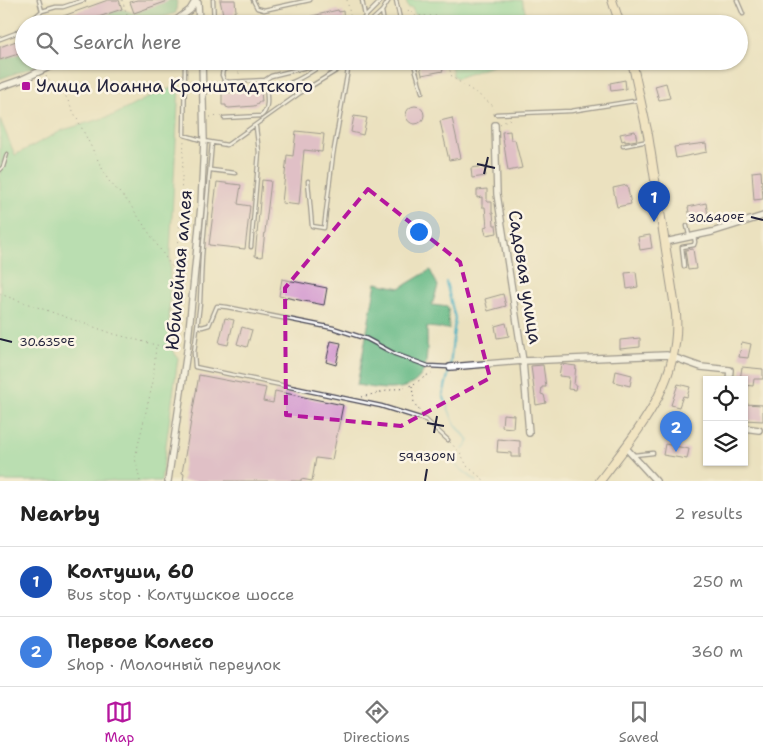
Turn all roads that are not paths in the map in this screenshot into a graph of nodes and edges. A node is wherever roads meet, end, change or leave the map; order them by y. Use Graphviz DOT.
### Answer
graph roads {
  1 [pos="39,0"];
  2 [pos="84,0"];
  3 [pos="213,0"];
  4 [pos="253,0"];
  5 [pos="310,0"];
  6 [pos="362,0"];
  7 [pos="382,0"];
  8 [pos="390,0"];
  9 [pos="396,0"];
  10 [pos="612,0"];
  11 [pos="738,0"];
  12 [pos="197,1"];
  13 [pos="382,10"];
  14 [pos="42,11"];
  15 [pos="743,14"];
  16 [pos="37,15"];
  17 [pos="183,15"];
  18 [pos="198,15"];
  19 [pos="214,15"];
  20 [pos="366,15"];
  21 [pos="367,15"];
  22 [pos="377,15"];
  23 [pos="383,15"];
  24 [pos="399,15"];
  25 [pos="617,15"];
  26 [pos="15,33"];
  27 [pos="0,39"];
  28 [pos="42,70"];
  29 [pos="185,70"];
  30 [pos="202,70"];
  31 [pos="223,70"];
  32 [pos="296,70"];
  33 [pos="312,70"];
  34 [pos="337,70"];
  35 [pos="349,70"];
  36 [pos="416,70"];
  37 [pos="634,70"];
  38 [pos="265,80"];
  39 [pos="0,87"];
  40 [pos="265,88"];
  41 [pos="422,92"];
  42 [pos="641,100"];
  43 [pos="496,114"];
  44 [pos="224,118"];
  45 [pos="255,126"];
  46 [pos="495,126"];
  47 [pos="204,141"];
  48 [pos="649,141"];
  49 [pos="212,143"];
  50 [pos="623,146"];
  51 [pos="7,154"];
  52 [pos="0,170"];
  53 [pos="211,170"];
  54 [pos="235,173"];
  55 [pos="308,181"];
  56 [pos="763,216"];
  57 [pos="687,226"];
  58 [pos="692,236"];
  59 [pos="665,242"];
  60 [pos="251,247"];
  61 [pos="684,266"];
  62 [pos="198,326"];
  63 [pos="673,358"];
  64 [pos="523,361"];
  65 [pos="450,367"];
  66 [pos="729,376"];
  67 [pos="748,429"];
  68 [pos="529,433"];
  69 [pos="761,433"];
  70 [pos="448,440"];
  71 [pos="625,447"];
  72 [pos="653,453"];
  73 [pos="632,456"];
  74 [pos="168,481"];
  75 [pos="600,481"];
  76 [pos="656,481"];
  1 -- 14 [label="lane"];
  2 -- 14 [label="lane"];
  3 -- 19 [label="lane"];
  4 -- 5 [label="lane"];
  6 -- 20 [label="lane"];
  7 -- 21 [label="lane"];
  8 -- 13 [label="lane"];
  9 -- 24 [label="lane"];
  10 -- 25 [label="main road"];
  11 -- 15 [label="lane"];
  12 -- 17 [label="street"];
  12 -- 18 [label="street"];
  13 -- 22 [label="lane"];
  13 -- 23 [label="lane"];
  14 -- 16 [label="lane"];
  26 -- 27 [label="lane"];
  28 -- 39 [label="street"];
  29 -- 47 [label="lane"];
  30 -- 47 [label="street, Юбилейная аллея"];
  31 -- 38 [label="lane"];
  32 -- 38 [label="lane"];
  33 -- 40 [label="lane"];
  34 -- 45 [label="lane"];
  35 -- 55 [label="lane"];
  36 -- 41 [label="lane"];
  37 -- 42 [label="main road"];
  38 -- 40 [label="lane"];
  40 -- 44 [label="lane"];
  42 -- 43 [label="lane"];
  42 -- 48 [label="main road"];
  45 -- 49 [label="lane"];
  45 -- 60 [label="lane"];
  46 -- 64 [label="street, Садовая улица"];
  47 -- 49 [label="lane"];
  47 -- 74 [label="street, Юбилейная аллея"];
  48 -- 50 [label="lane"];
  48 -- 59 [label="main road"];
  49 -- 53 [label="lane"];
  51 -- 52 [label="lane"];
  53 -- 54 [label="lane"];
  53 -- 62 [label="lane"];
  56 -- 58 [label="street"];
  57 -- 58 [label="lane"];
  58 -- 59 [label="street"];
  58 -- 61 [label="lane"];
  59 -- 63 [label="main road"];
  62 -- 65 [label="lane"];
  62 -- 70 [label="lane"];
  63 -- 64 [label="street"];
  63 -- 66 [label="street"];
  63 -- 71 [label="main road"];
  64 -- 65 [label="street"];
  64 -- 68 [label="street, Садовая улица"];
  67 -- 69 [label="street"];
  71 -- 73 [label="street"];
  71 -- 75 [label="main road"];
  72 -- 73 [label="lane"];
  73 -- 76 [label="street"];
}
